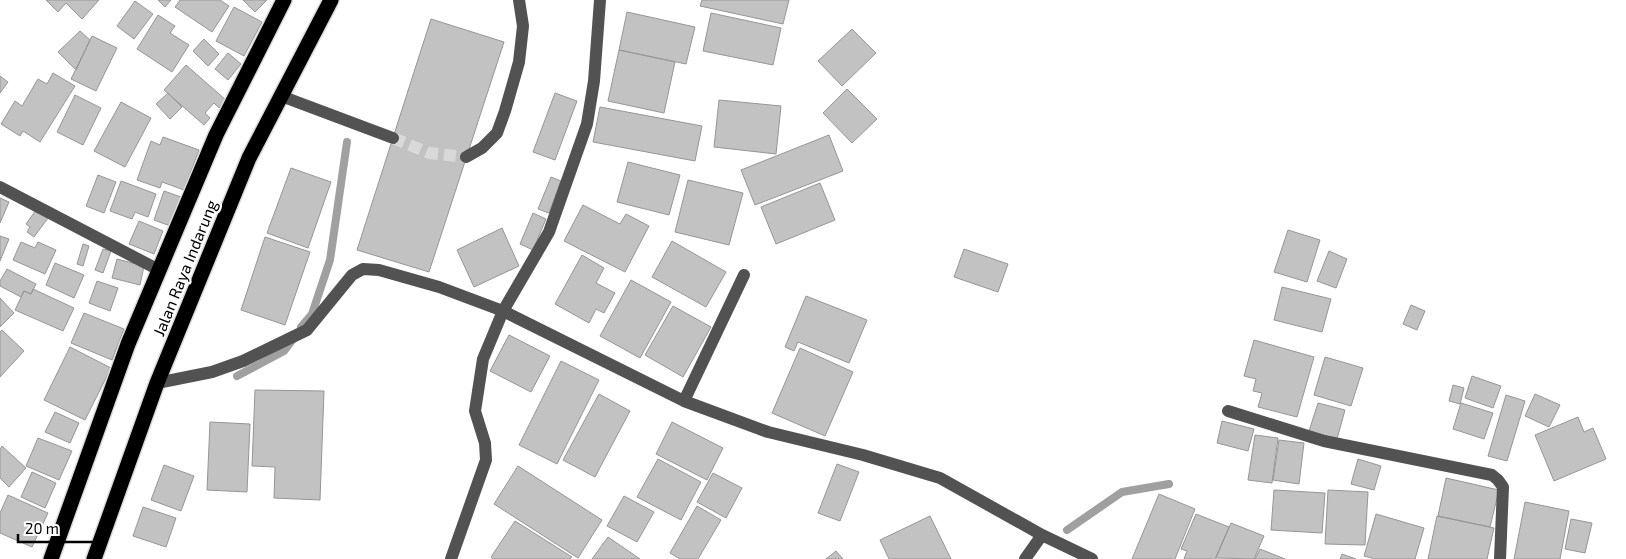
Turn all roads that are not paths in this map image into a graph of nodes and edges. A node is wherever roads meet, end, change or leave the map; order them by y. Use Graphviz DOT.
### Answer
graph roads {
  1 [pos="284,0"];
  2 [pos="330,0"];
  3 [pos="519,0"];
  4 [pos="600,0"];
  5 [pos="282,96"];
  6 [pos="393,138"];
  7 [pos="466,157"];
  8 [pos="0,187"];
  9 [pos="159,270"];
  10 [pos="744,275"];
  11 [pos="503,311"];
  12 [pos="157,383"];
  13 [pos="684,401"];
  14 [pos="1228,411"];
  15 [pos="1042,535"];
  16 [pos="51,559"];
  17 [pos="94,559"];
  18 [pos="450,559"];
  19 [pos="1024,559"];
  20 [pos="1092,559"];
  21 [pos="1500,559"];
  1 -- 9 [label="highway, Jalan Raya Indarung"];
  2 -- 5 [label="highway, Jalan Raya Indarung"];
  3 -- 7 [label="street"];
  4 -- 11 [label="street"];
  5 -- 6 [label="street"];
  5 -- 12 [label="highway, Jalan Raya Indarung"];
  8 -- 9 [label="street"];
  9 -- 16 [label="highway, Jalan Raya Indarung"];
  10 -- 13 [label="street"];
  11 -- 12 [label="street"];
  11 -- 13 [label="street"];
  11 -- 18 [label="street"];
  12 -- 17 [label="highway, Jalan Raya Indarung"];
  13 -- 15 [label="street"];
  14 -- 21 [label="street"];
  15 -- 19 [label="street"];
  15 -- 20 [label="street"];
}
